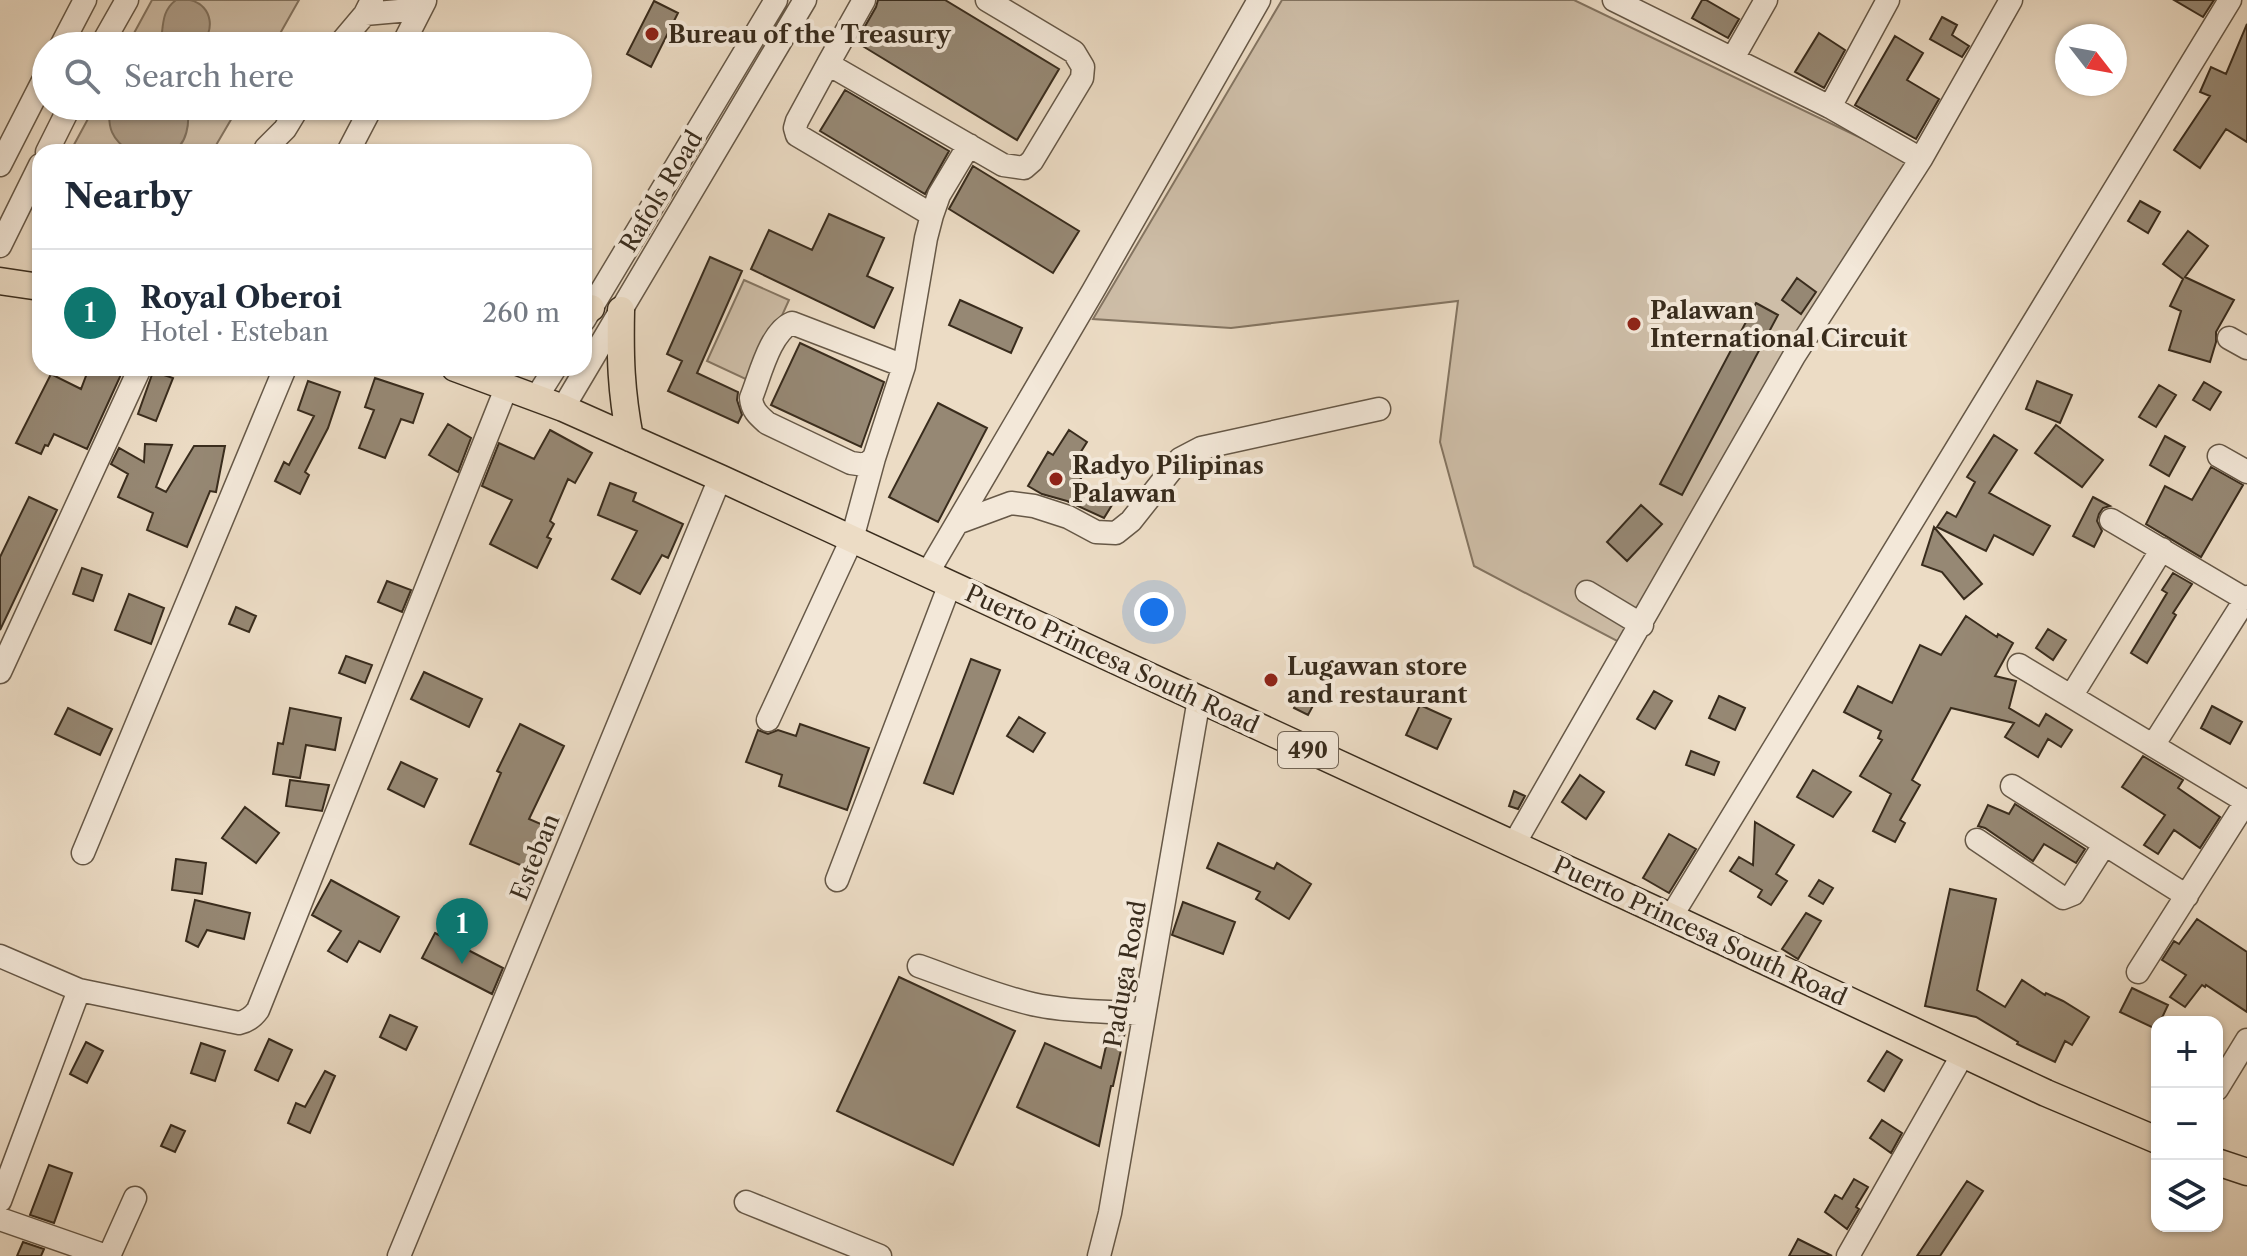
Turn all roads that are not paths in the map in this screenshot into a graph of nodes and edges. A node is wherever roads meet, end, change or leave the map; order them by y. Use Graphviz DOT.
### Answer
graph roads {
  1 [pos="85,0"];
  2 [pos="127,0"];
  3 [pos="776,0"];
  4 [pos="805,0"];
  5 [pos="864,0"];
  6 [pos="987,0"];
  7 [pos="1259,0"];
  8 [pos="1614,0"];
  9 [pos="1766,0"];
  10 [pos="1888,0"];
  11 [pos="2011,0"];
  12 [pos="2230,0"];
  13 [pos="423,4"];
  14 [pos="1642,6"];
  15 [pos="369,7"];
  16 [pos="68,32"];
  17 [pos="109,32"];
  18 [pos="349,32"];
  19 [pos="409,32"];
  20 [pos="1733,58"];
  21 [pos="828,64"];
  22 [pos="32,102"];
  23 [pos="1830,107"];
  24 [pos="63,120"];
  25 [pos="290,120"];
  26 [pos="365,120"];
  27 [pos="51,144"];
  28 [pos="271,144"];
  29 [pos="352,144"];
  30 [pos="969,145"];
  31 [pos="1921,159"];
  32 [pos="0,165"];
  33 [pos="32,181"];
  34 [pos="932,215"];
  35 [pos="0,246"];
  36 [pos="0,281"];
  37 [pos="32,286"];
  38 [pos="592,303"];
  39 [pos="621,310"];
  40 [pos="592,359"];
  41 [pos="904,366"];
  42 [pos="136,376"];
  43 [pos="282,376"];
  44 [pos="478,376"];
  45 [pos="550,376"];
  46 [pos="582,376"];
  47 [pos="507,386"];
  48 [pos="536,398"];
  49 [pos="563,408"];
  50 [pos="1379,409"];
  51 [pos="630,438"];
  52 [pos="2219,456"];
  53 [pos="874,458"];
  54 [pos="2247,472"];
  55 [pos="720,478"];
  56 [pos="2111,520"];
  57 [pos="957,523"];
  58 [pos="852,539"];
  59 [pos="2162,549"];
  60 [pos="938,579"];
  61 [pos="1587,592"];
  62 [pos="2246,598"];
  63 [pos="1642,625"];
  64 [pos="2019,665"];
  65 [pos="0,672"];
  66 [pos="2072,695"];
  67 [pos="1199,699"];
  68 [pos="768,720"];
  69 [pos="2154,744"];
  70 [pos="2012,786"];
  71 [pos="2247,801"];
  72 [pos="1977,840"];
  73 [pos="1514,844"];
  74 [pos="2104,845"];
  75 [pos="83,853"];
  76 [pos="837,880"];
  77 [pos="2187,896"];
  78 [pos="1671,917"];
  79 [pos="0,956"];
  80 [pos="919,966"];
  81 [pos="2138,972"];
  82 [pos="79,990"];
  83 [pos="1144,1014"];
  84 [pos="2247,1040"];
  85 [pos="1963,1054"];
  86 [pos="2218,1088"];
  87 [pos="2151,1137"];
  88 [pos="2223,1164"];
  89 [pos="2247,1172"];
  90 [pos="135,1198"];
  91 [pos="0,1201"];
  92 [pos="746,1202"];
  93 [pos="0,1219"];
  94 [pos="107,1256"];
  95 [pos="399,1256"];
  96 [pos="880,1256"];
  97 [pos="1099,1256"];
  98 [pos="1848,1256"];
  1 -- 16 [label="street"];
  2 -- 17 [label="street"];
  3 -- 38 [label="street, Rafols Road"];
  4 -- 39 [label="street, Rafols Road"];
  5 -- 21 [label="street"];
  6 -- 30 [label="street"];
  7 -- 57 [label="street"];
  8 -- 14 [label="street"];
  9 -- 20 [label="street"];
  10 -- 23 [label="street"];
  11 -- 31 [label="street"];
  12 -- 78 [label="street"];
  13 -- 15 [label="street"];
  13 -- 19 [label="street"];
  14 -- 20 [label="street"];
  15 -- 18 [label="street"];
  20 -- 23 [label="street"];
  21 -- 30 [label="street"];
  21 -- 34 [label="street"];
  22 -- 32 [label="street"];
  23 -- 31 [label="street"];
  24 -- 27 [label="street"];
  25 -- 28 [label="street"];
  26 -- 29 [label="street"];
  30 -- 34 [label="street"];
  31 -- 63 [label="street"];
  33 -- 35 [label="street"];
  34 -- 41 [label="street"];
  36 -- 37 [label="main road"];
  39 -- 40 [label="street, Rafols Road"];
  39 -- 51 [label="main road"];
  41 -- 53 [label="street"];
  41 -- 53 [label="street"];
  42 -- 65 [label="street"];
  43 -- 75 [label="street"];
  44 -- 47 [label="main road, Puerto Princesa South Road / 490"];
  45 -- 48 [label="street"];
  46 -- 49 [label="street, Rafols Road"];
  47 -- 48 [label="main road, Puerto Princesa South Road / 490"];
  47 -- 82 [label="street"];
  48 -- 49 [label="main road, Puerto Princesa South Road / 490"];
  49 -- 51 [label="main road, Puerto Princesa South Road / 490"];
  50 -- 57 [label="street"];
  51 -- 55 [label="main road, Puerto Princesa South Road / 490"];
  52 -- 54 [label="street"];
  53 -- 58 [label="street"];
  55 -- 58 [label="main road, Puerto Princesa South Road / 490"];
  55 -- 95 [label="street, Esteban"];
  56 -- 59 [label="street"];
  57 -- 60 [label="street"];
  58 -- 60 [label="main road, Puerto Princesa South Road / 490"];
  58 -- 68 [label="street"];
  59 -- 62 [label="street"];
  59 -- 66 [label="street"];
  60 -- 67 [label="main road, Puerto Princesa South Road / 490"];
  60 -- 76 [label="street"];
  61 -- 63 [label="street"];
  62 -- 69 [label="street"];
  63 -- 73 [label="street"];
  64 -- 66 [label="street"];
  66 -- 69 [label="street"];
  67 -- 73 [label="main road, Puerto Princesa South Road / 490"];
  67 -- 83 [label="street, Paduga Road"];
  69 -- 71 [label="street"];
  70 -- 74 [label="street"];
  71 -- 77 [label="street"];
  72 -- 74 [label="street"];
  73 -- 78 [label="main road, Puerto Princesa South Road / 490"];
  74 -- 77 [label="street"];
  77 -- 81 [label="street"];
  78 -- 85 [label="main road, Puerto Princesa South Road / 490"];
  79 -- 82 [label="street"];
  80 -- 83 [label="street"];
  82 -- 91 [label="street"];
  83 -- 97 [label="street, Paduga Road"];
  84 -- 86 [label="street"];
  85 -- 87 [label="main road, Puerto Princesa South Road / 490"];
  85 -- 98 [label="street"];
  88 -- 89 [label="main road"];
  90 -- 94 [label="street"];
  92 -- 96 [label="street"];
  93 -- 94 [label="street"];
}
